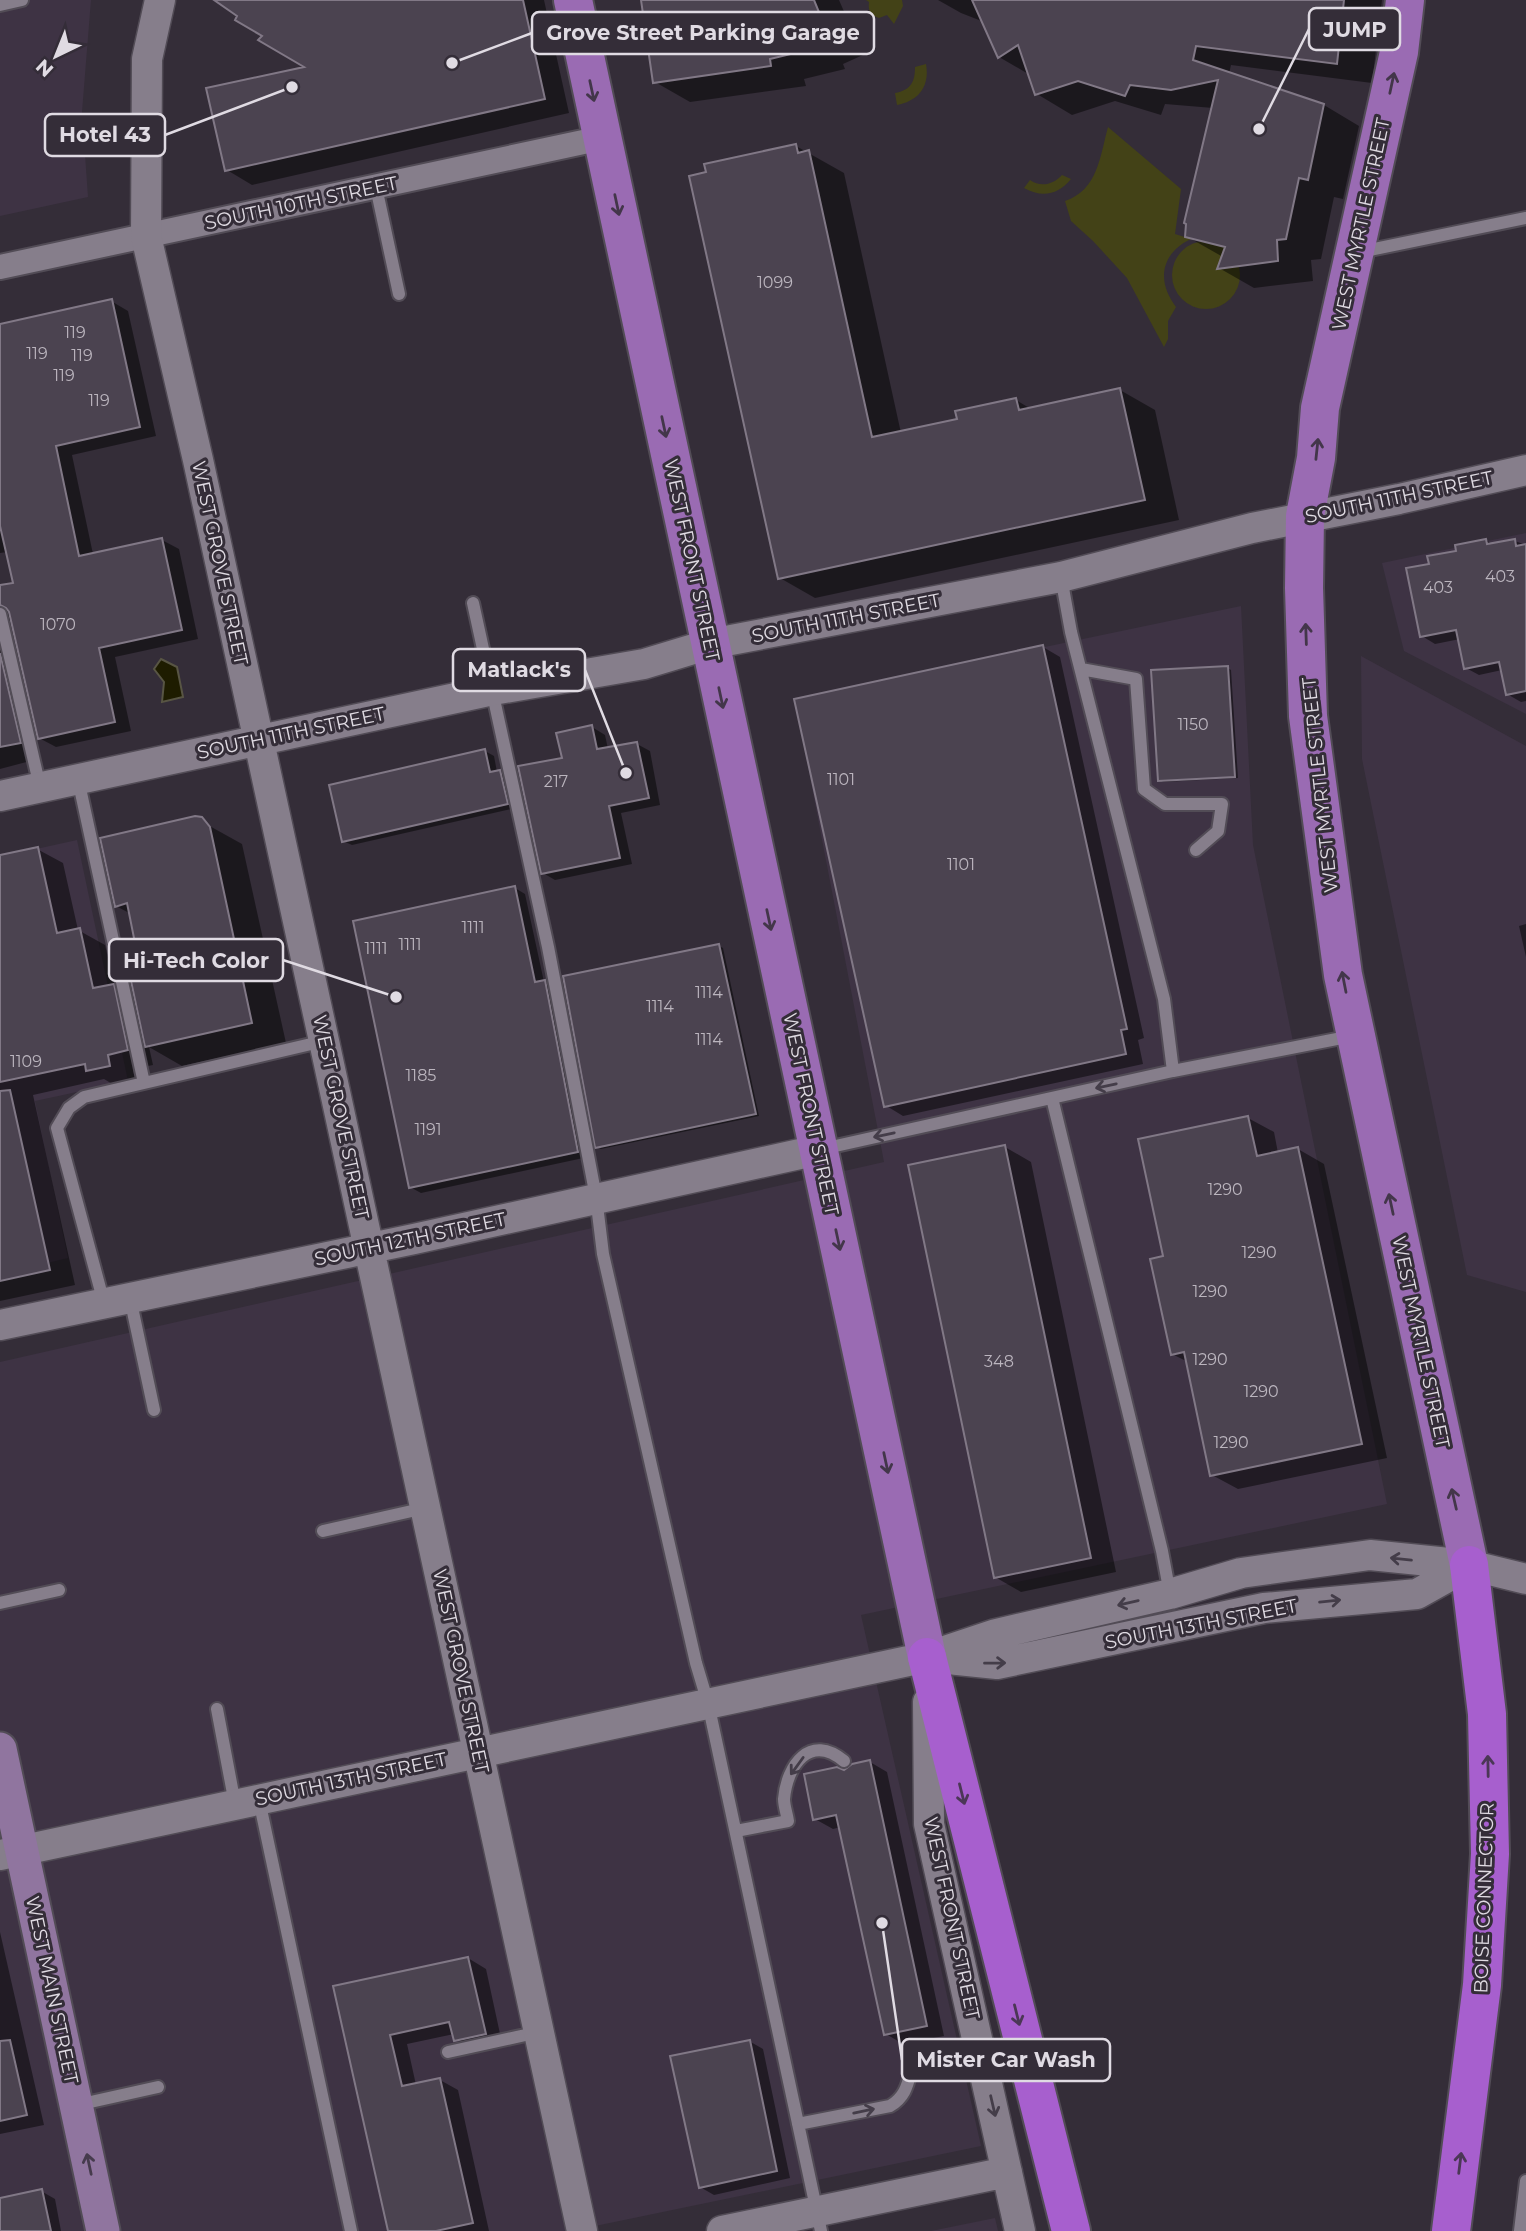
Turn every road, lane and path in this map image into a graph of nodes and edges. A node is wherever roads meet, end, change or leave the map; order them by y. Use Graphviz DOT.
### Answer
graph roads {
  1 [pos="22,0"];
  2 [pos="160,0"];
  3 [pos="573,0"];
  4 [pos="1405,0"];
  5 [pos="0,5"];
  6 [pos="602,138"];
  7 [pos="376,187"];
  8 [pos="1526,218"];
  9 [pos="146,236"];
  10 [pos="1356,253"];
  11 [pos="0,267"];
  12 [pos="399,294"];
  13 [pos="1526,470"];
  14 [pos="1305,516"];
  15 [pos="1061,577"];
  16 [pos="473,603"];
  17 [pos="0,614"];
  18 [pos="710,644"];
  19 [pos="1081,670"];
  20 [pos="493,690"];
  21 [pos="259,740"];
  22 [pos="78,779"];
  23 [pos="40,787"];
  24 [pos="0,796"];
  25 [pos="1196,850"];
  26 [pos="1355,1036"];
  27 [pos="324,1041"];
  28 [pos="1173,1071"];
  29 [pos="144,1083"];
  30 [pos="1052,1098"];
  31 [pos="818,1150"];
  32 [pos="596,1197"];
  33 [pos="369,1248"];
  34 [pos="117,1301"];
  35 [pos="0,1325"];
  36 [pos="155,1410"];
  37 [pos="425,1508"];
  38 [pos="323,1531"];
  39 [pos="1469,1565"];
  40 [pos="1526,1578"];
  41 [pos="60,1590"];
  42 [pos="1170,1594"];
  43 [pos="0,1603"];
  44 [pos="927,1657"];
  45 [pos="708,1703"];
  46 [pos="216,1709"];
  47 [pos="0,1749"];
  48 [pos="478,1752"];
  49 [pos="844,1761"];
  50 [pos="247,1802"];
  51 [pos="736,1832"];
  52 [pos="11,1853"];
  53 [pos="539,2032"];
  54 [pos="448,2052"];
  55 [pos="911,2072"];
  56 [pos="158,2087"];
  57 [pos="76,2105"];
  58 [pos="798,2124"];
  59 [pos="1007,2172"];
  60 [pos="1526,2181"];
  61 [pos="819,2221"];
  62 [pos="103,2231"];
  63 [pos="351,2231"];
  64 [pos="582,2231"];
  65 [pos="722,2231"];
  66 [pos="1020,2231"];
  67 [pos="1071,2231"];
  68 [pos="1451,2231"];
  69 [pos="1520,2231"];
  1 -- 5 [label="lane"];
  2 -- 9 [label="street, WEST GROVE STREET"];
  3 -- 6 [label="main road, WEST FRONT STREET, one-way"];
  10 -- 4 [label="main road, WEST MYRTLE STREET, one-way"];
  6 -- 7 [label="street, SOUTH 10TH STREET"];
  6 -- 18 [label="main road, WEST FRONT STREET, one-way"];
  7 -- 9 [label="street, SOUTH 10TH STREET"];
  7 -- 12 [label="lane"];
  8 -- 10 [label="lane"];
  9 -- 11 [label="street, SOUTH 10TH STREET"];
  9 -- 21 [label="street, WEST GROVE STREET"];
  14 -- 10 [label="main road, WEST MYRTLE STREET, one-way"];
  13 -- 14 [label="street, SOUTH 11TH STREET"];
  14 -- 15 [label="street, SOUTH 11TH STREET"];
  26 -- 14 [label="main road, WEST MYRTLE STREET, one-way"];
  15 -- 18 [label="street, SOUTH 11TH STREET"];
  15 -- 19 [label="lane"];
  16 -- 20 [label="lane"];
  17 -- 23 [label="lane"];
  18 -- 20 [label="street, SOUTH 11TH STREET"];
  18 -- 31 [label="main road, WEST FRONT STREET, one-way"];
  19 -- 25 [label="lane"];
  19 -- 28 [label="lane"];
  20 -- 21 [label="street, SOUTH 11TH STREET"];
  20 -- 32 [label="lane"];
  21 -- 22 [label="street, SOUTH 11TH STREET"];
  21 -- 27 [label="street, WEST GROVE STREET"];
  22 -- 23 [label="street, SOUTH 11TH STREET"];
  22 -- 29 [label="lane"];
  23 -- 24 [label="street, SOUTH 11TH STREET"];
  26 -- 28 [label="lane"];
  39 -- 26 [label="main road, WEST MYRTLE STREET, one-way"];
  27 -- 29 [label="lane"];
  27 -- 33 [label="street, WEST GROVE STREET"];
  28 -- 30 [label="lane, one-way"];
  29 -- 34 [label="lane"];
  30 -- 31 [label="lane, one-way"];
  30 -- 42 [label="lane"];
  31 -- 32 [label="street, SOUTH 12TH STREET"];
  31 -- 44 [label="main road, WEST FRONT STREET, one-way"];
  32 -- 33 [label="street, SOUTH 12TH STREET"];
  32 -- 45 [label="lane"];
  33 -- 34 [label="street, SOUTH 12TH STREET"];
  33 -- 37 [label="street, WEST GROVE STREET"];
  34 -- 35 [label="street, SOUTH 12TH STREET"];
  34 -- 36 [label="lane"];
  37 -- 38 [label="lane"];
  37 -- 48 [label="street, WEST GROVE STREET"];
  39 -- 40 [label="street, SOUTH 13TH STREET"];
  39 -- 42 [label="street, SOUTH 13TH STREET, one-way"];
  44 -- 39 [label="street, SOUTH 13TH STREET, one-way"];
  68 -- 39 [label="highway, BOISE CONNECTOR, one-way"];
  41 -- 43 [label="lane"];
  42 -- 44 [label="street, SOUTH 13TH STREET, one-way"];
  44 -- 45 [label="street, SOUTH 13TH STREET"];
  44 -- 59 [label="street, WEST FRONT STREET, one-way"];
  44 -- 67 [label="highway, one-way"];
  45 -- 48 [label="street, SOUTH 13TH STREET"];
  45 -- 51 [label="lane"];
  46 -- 50 [label="lane"];
  47 -- 52 [label="main road, WEST MAIN STREET"];
  48 -- 50 [label="street, SOUTH 13TH STREET"];
  48 -- 53 [label="street, WEST GROVE STREET"];
  49 -- 51 [label="lane, one-way"];
  50 -- 52 [label="street, SOUTH 13TH STREET"];
  50 -- 63 [label="lane"];
  51 -- 58 [label="lane"];
  52 -- 57 [label="main road, WEST MAIN STREET"];
  53 -- 54 [label="lane"];
  53 -- 64 [label="street, WEST GROVE STREET"];
  58 -- 55 [label="lane, one-way"];
  56 -- 57 [label="lane"];
  62 -- 57 [label="main road, WEST MAIN STREET, one-way"];
  58 -- 61 [label="lane"];
  59 -- 61 [label="street"];
  59 -- 66 [label="street, WEST FRONT STREET"];
  60 -- 69 [label="lane"];
  61 -- 65 [label="street"];
}
